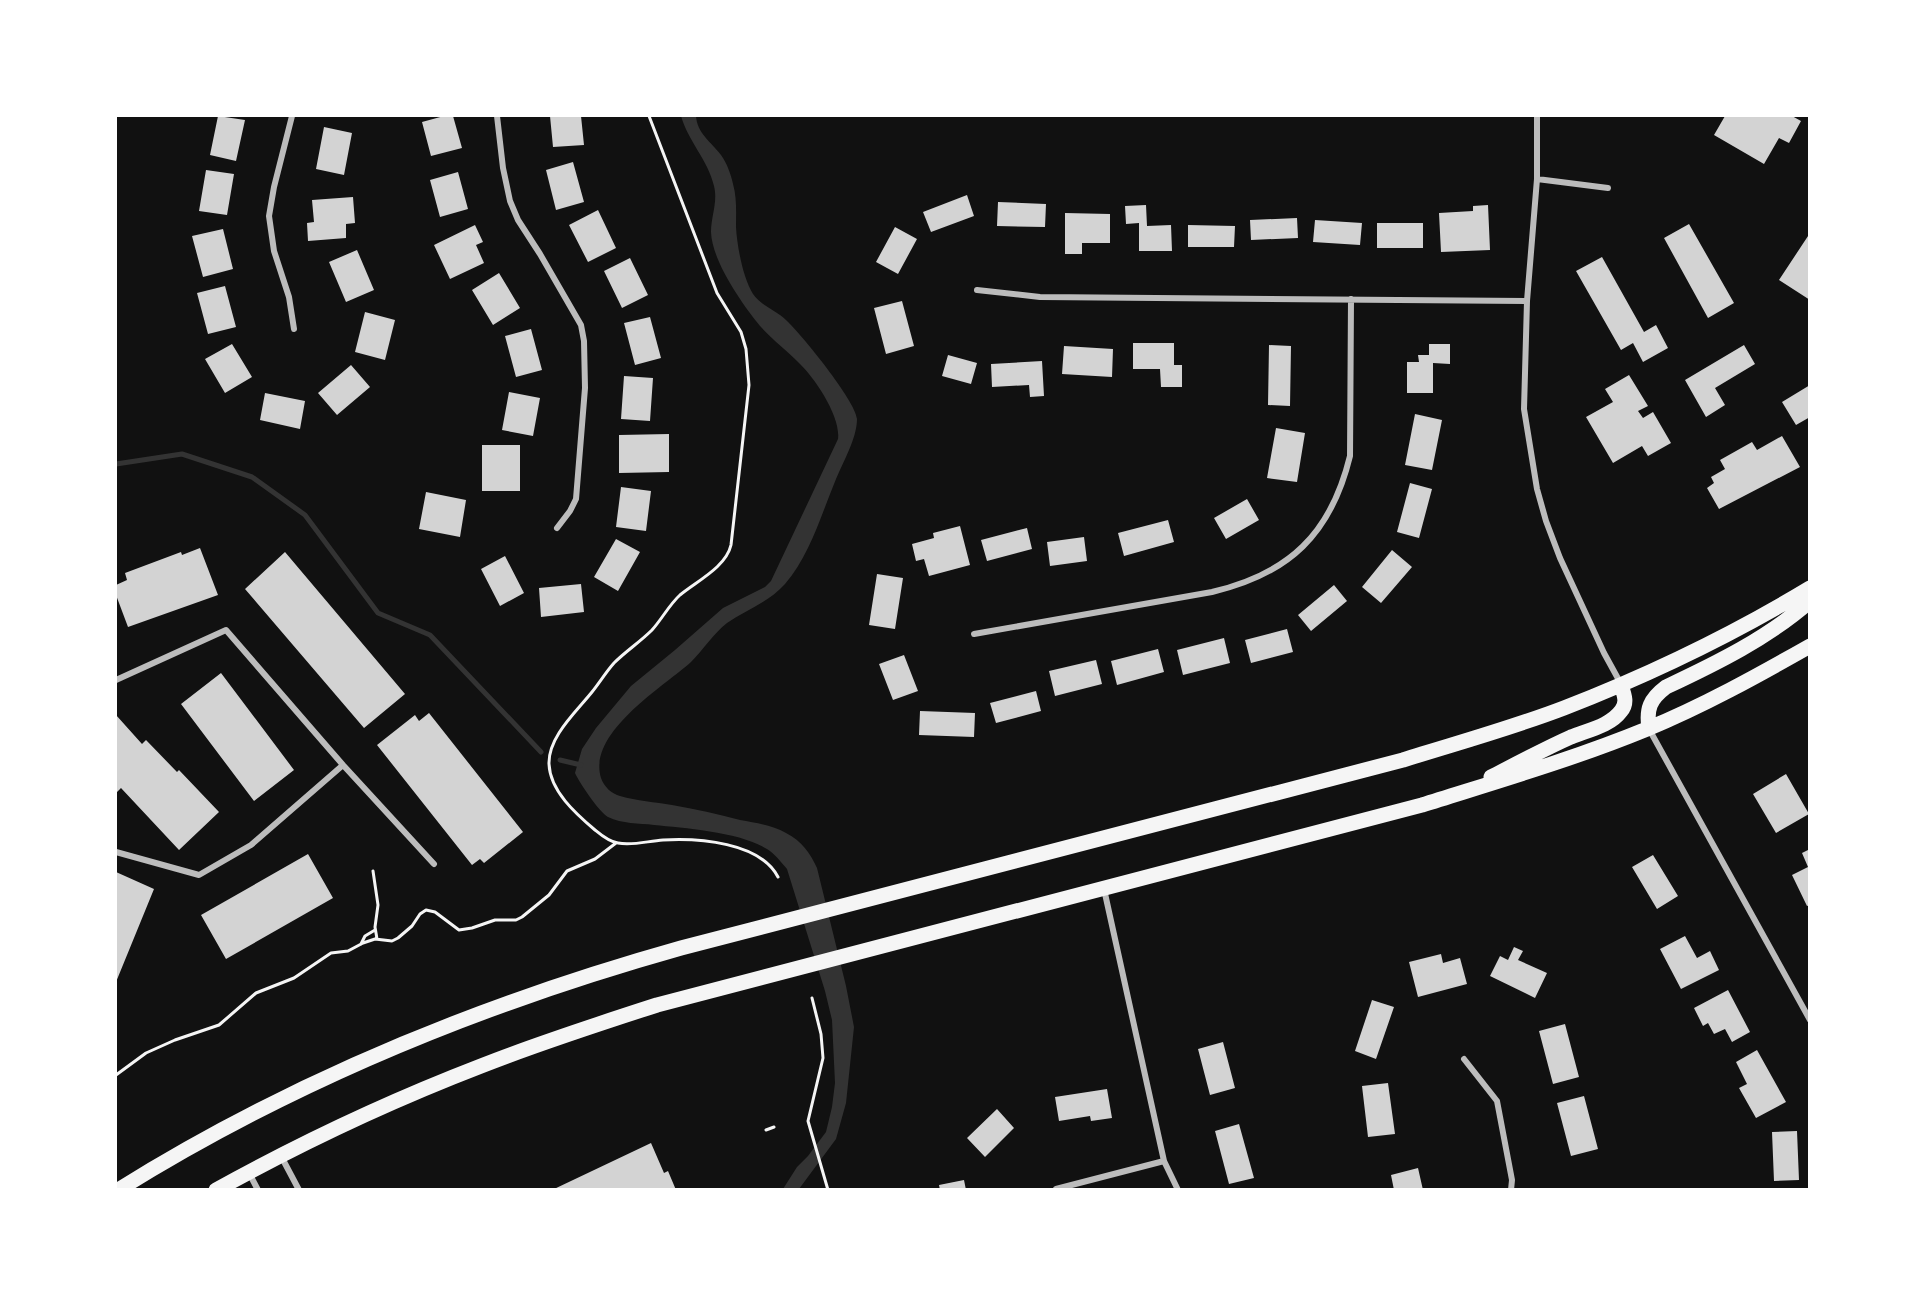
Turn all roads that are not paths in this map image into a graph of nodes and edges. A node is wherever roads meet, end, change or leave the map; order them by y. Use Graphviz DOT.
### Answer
graph roads {
  1 [pos="292,116"];
  2 [pos="497,116"];
  3 [pos="1537,116"];
  4 [pos="1537,179"];
  5 [pos="1608,188"];
  6 [pos="977,290"];
  7 [pos="1351,299"];
  8 [pos="1527,301"];
  9 [pos="294,329"];
  10 [pos="557,528"];
  11 [pos="1809,588"];
  12 [pos="1809,601"];
  13 [pos="974,634"];
  14 [pos="1809,646"];
  15 [pos="116,680"];
  16 [pos="1621,685"];
  17 [pos="1648,728"];
  18 [pos="343,765"];
  19 [pos="1456,794"];
  20 [pos="116,852"];
  21 [pos="434,864"];
  22 [pos="1104,888"];
  23 [pos="1809,1020"];
  24 [pos="1464,1059"];
  25 [pos="280,1155"];
  26 [pos="1164,1161"];
  27 [pos="248,1173"];
  28 [pos="1056,1189"];
  29 [pos="118,1190"];
  30 [pos="216,1190"];
  31 [pos="258,1190"];
  32 [pos="299,1190"];
  33 [pos="1178,1190"];
  34 [pos="1511,1190"];
  1 -- 9 [label="street"];
  2 -- 10 [label="street"];
  3 -- 4 [label="street"];
  4 -- 5 [label="street"];
  4 -- 8 [label="street"];
  6 -- 7 [label="street"];
  7 -- 8 [label="street"];
  7 -- 13 [label="street"];
  8 -- 16 [label="street"];
  11 -- 16 [label="main road"];
  12 -- 17 [label="main road"];
  14 -- 17 [label="main road"];
  15 -- 18 [label="street"];
  16 -- 19 [label="main road"];
  16 -- 29 [label="main road"];
  17 -- 19 [label="main road"];
  17 -- 23 [label="street"];
  18 -- 20 [label="street"];
  18 -- 21 [label="street"];
  19 -- 22 [label="main road"];
  22 -- 25 [label="main road"];
  22 -- 26 [label="street"];
  24 -- 34 [label="street"];
  25 -- 27 [label="main road"];
  25 -- 32 [label="street"];
  26 -- 28 [label="street"];
  26 -- 33 [label="street"];
  27 -- 30 [label="main road"];
  27 -- 31 [label="street"];
}
